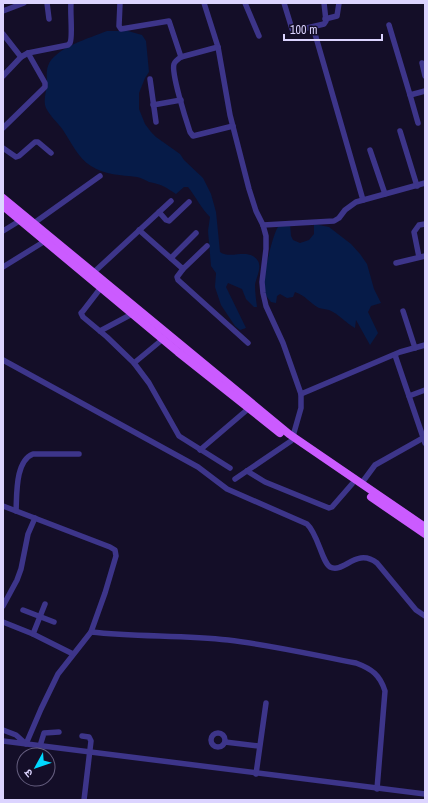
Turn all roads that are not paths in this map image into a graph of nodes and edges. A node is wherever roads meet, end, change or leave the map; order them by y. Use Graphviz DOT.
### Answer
graph roads {
  1 [pos="24,3"];
  2 [pos="47,3"];
  3 [pos="71,3"];
  4 [pos="120,3"];
  5 [pos="204,3"];
  6 [pos="245,3"];
  7 [pos="284,3"];
  8 [pos="324,3"];
  9 [pos="339,3"];
  10 [pos="3,10"];
  11 [pos="49,19"];
  12 [pos="326,19"];
  13 [pos="389,25"];
  14 [pos="313,27"];
  15 [pos="3,34"];
  16 [pos="259,36"];
  17 [pos="218,47"];
  18 [pos="28,53"];
  19 [pos="21,57"];
  20 [pos="181,58"];
  21 [pos="422,63"];
  22 [pos="3,76"];
  23 [pos="425,76"];
  24 [pos="150,78"];
  25 [pos="425,91"];
  26 [pos="410,95"];
  27 [pos="180,100"];
  28 [pos="153,105"];
  29 [pos="156,122"];
  30 [pos="418,123"];
  31 [pos="233,126"];
  32 [pos="3,128"];
  33 [pos="400,131"];
  34 [pos="3,148"];
  35 [pos="370,150"];
  36 [pos="51,153"];
  37 [pos="100,176"];
  38 [pos="425,183"];
  39 [pos="417,186"];
  40 [pos="385,194"];
  41 [pos="3,198"];
  42 [pos="363,200"];
  43 [pos="171,201"];
  44 [pos="189,202"];
  45 [pos="4,207"];
  46 [pos="159,212"];
  47 [pos="21,220"];
  48 [pos="34,223"];
  49 [pos="425,224"];
  50 [pos="263,226"];
  51 [pos="140,230"];
  52 [pos="3,231"];
  53 [pos="196,233"];
  54 [pos="45,241"];
  55 [pos="207,246"];
  56 [pos="422,256"];
  57 [pos="171,258"];
  58 [pos="396,263"];
  59 [pos="3,267"];
  60 [pos="183,269"];
  61 [pos="93,273"];
  62 [pos="103,285"];
  63 [pos="403,312"];
  64 [pos="132,314"];
  65 [pos="100,331"];
  66 [pos="163,339"];
  67 [pos="248,343"];
  68 [pos="425,345"];
  69 [pos="416,348"];
  70 [pos="395,355"];
  71 [pos="3,360"];
  72 [pos="134,363"];
  73 [pos="425,390"];
  74 [pos="301,394"];
  75 [pos="409,396"];
  76 [pos="248,409"];
  77 [pos="292,439"];
  78 [pos="424,441"];
  79 [pos="200,450"];
  80 [pos="79,454"];
  81 [pos="230,468"];
  82 [pos="247,471"];
  83 [pos="235,479"];
  84 [pos="352,484"];
  85 [pos="361,484"];
  86 [pos="3,506"];
  87 [pos="16,511"];
  88 [pos="35,518"];
  89 [pos="425,527"];
  90 [pos="425,534"];
  91 [pos="45,604"];
  92 [pos="3,606"];
  93 [pos="23,610"];
  94 [pos="41,616"];
  95 [pos="425,616"];
  96 [pos="3,622"];
  97 [pos="54,622"];
  98 [pos="91,632"];
  99 [pos="33,634"];
  100 [pos="74,654"];
  101 [pos="266,703"];
  102 [pos="3,730"];
  103 [pos="59,732"];
  104 [pos="82,736"];
  105 [pos="3,742"];
  106 [pos="225,742"];
  107 [pos="26,744"];
  108 [pos="40,746"];
  109 [pos="259,746"];
  110 [pos="90,753"];
  111 [pos="256,774"];
  112 [pos="377,789"];
  113 [pos="425,794"];
  114 [pos="84,800"];
  1 -- 10 [label="street"];
  2 -- 11 [label="street"];
  3 -- 18 [label="street"];
  4 -- 20 [label="street"];
  5 -- 17 [label="street"];
  6 -- 16 [label="street"];
  7 -- 14 [label="street"];
  8 -- 12 [label="street"];
  9 -- 12 [label="street"];
  12 -- 14 [label="street"];
  13 -- 26 [label="street"];
  14 -- 42 [label="street"];
  15 -- 19 [label="street"];
  17 -- 20 [label="street"];
  17 -- 31 [label="street"];
  18 -- 19 [label="street"];
  18 -- 32 [label="street"];
  19 -- 22 [label="street"];
  20 -- 27 [label="street"];
  21 -- 23 [label="street"];
  24 -- 28 [label="street"];
  25 -- 26 [label="street"];
  26 -- 30 [label="street"];
  27 -- 28 [label="street"];
  27 -- 31 [label="street"];
  28 -- 29 [label="street"];
  31 -- 50 [label="street"];
  33 -- 39 [label="street"];
  34 -- 36 [label="street"];
  35 -- 40 [label="street"];
  37 -- 48 [label="street"];
  38 -- 39 [label="street"];
  39 -- 40 [label="street"];
  40 -- 42 [label="street"];
  41 -- 48 [label="main road"];
  42 -- 50 [label="street"];
  43 -- 46 [label="street"];
  44 -- 46 [label="street"];
  45 -- 47 [label="main road"];
  46 -- 51 [label="street"];
  47 -- 52 [label="street"];
  47 -- 54 [label="main road"];
  48 -- 61 [label="main road"];
  49 -- 56 [label="street"];
  50 -- 74 [label="street"];
  51 -- 57 [label="street"];
  51 -- 61 [label="street"];
  53 -- 57 [label="street"];
  54 -- 59 [label="street"];
  54 -- 62 [label="main road"];
  55 -- 60 [label="street"];
  56 -- 58 [label="street"];
  57 -- 60 [label="street"];
  60 -- 67 [label="street"];
  61 -- 62 [label="main road"];
  62 -- 64 [label="main road"];
  62 -- 65 [label="street"];
  62 -- 77 [label="main road"];
  63 -- 69 [label="street"];
  64 -- 65 [label="street"];
  64 -- 66 [label="main road"];
  65 -- 72 [label="street"];
  66 -- 72 [label="street"];
  66 -- 76 [label="main road"];
  68 -- 69 [label="street"];
  69 -- 70 [label="street"];
  70 -- 74 [label="street"];
  70 -- 75 [label="street"];
  71 -- 95 [label="street"];
  72 -- 79 [label="street"];
  73 -- 75 [label="street"];
  74 -- 77 [label="street"];
  75 -- 78 [label="street"];
  76 -- 77 [label="main road"];
  76 -- 79 [label="street"];
  77 -- 82 [label="street"];
  77 -- 84 [label="main road"];
  77 -- 85 [label="main road"];
  78 -- 85 [label="street"];
  79 -- 81 [label="street"];
  80 -- 87 [label="street"];
  82 -- 83 [label="street"];
  82 -- 84 [label="street"];
  84 -- 90 [label="main road"];
  85 -- 89 [label="main road"];
  86 -- 87 [label="street"];
  87 -- 88 [label="street"];
  88 -- 92 [label="street"];
  88 -- 98 [label="street"];
  91 -- 94 [label="street"];
  93 -- 94 [label="street"];
  94 -- 97 [label="street"];
  94 -- 99 [label="street"];
  96 -- 99 [label="street"];
  98 -- 100 [label="street"];
  98 -- 112 [label="street"];
  99 -- 100 [label="street"];
  100 -- 107 [label="street"];
  101 -- 109 [label="street"];
  102 -- 107 [label="street"];
  103 -- 108 [label="street"];
  104 -- 110 [label="street"];
  105 -- 107 [label="street"];
  106 -- 109 [label="street"];
  107 -- 108 [label="street"];
  108 -- 110 [label="street"];
  109 -- 111 [label="street"];
  110 -- 111 [label="street"];
  110 -- 114 [label="street"];
  111 -- 112 [label="street"];
  112 -- 113 [label="street"];
}
